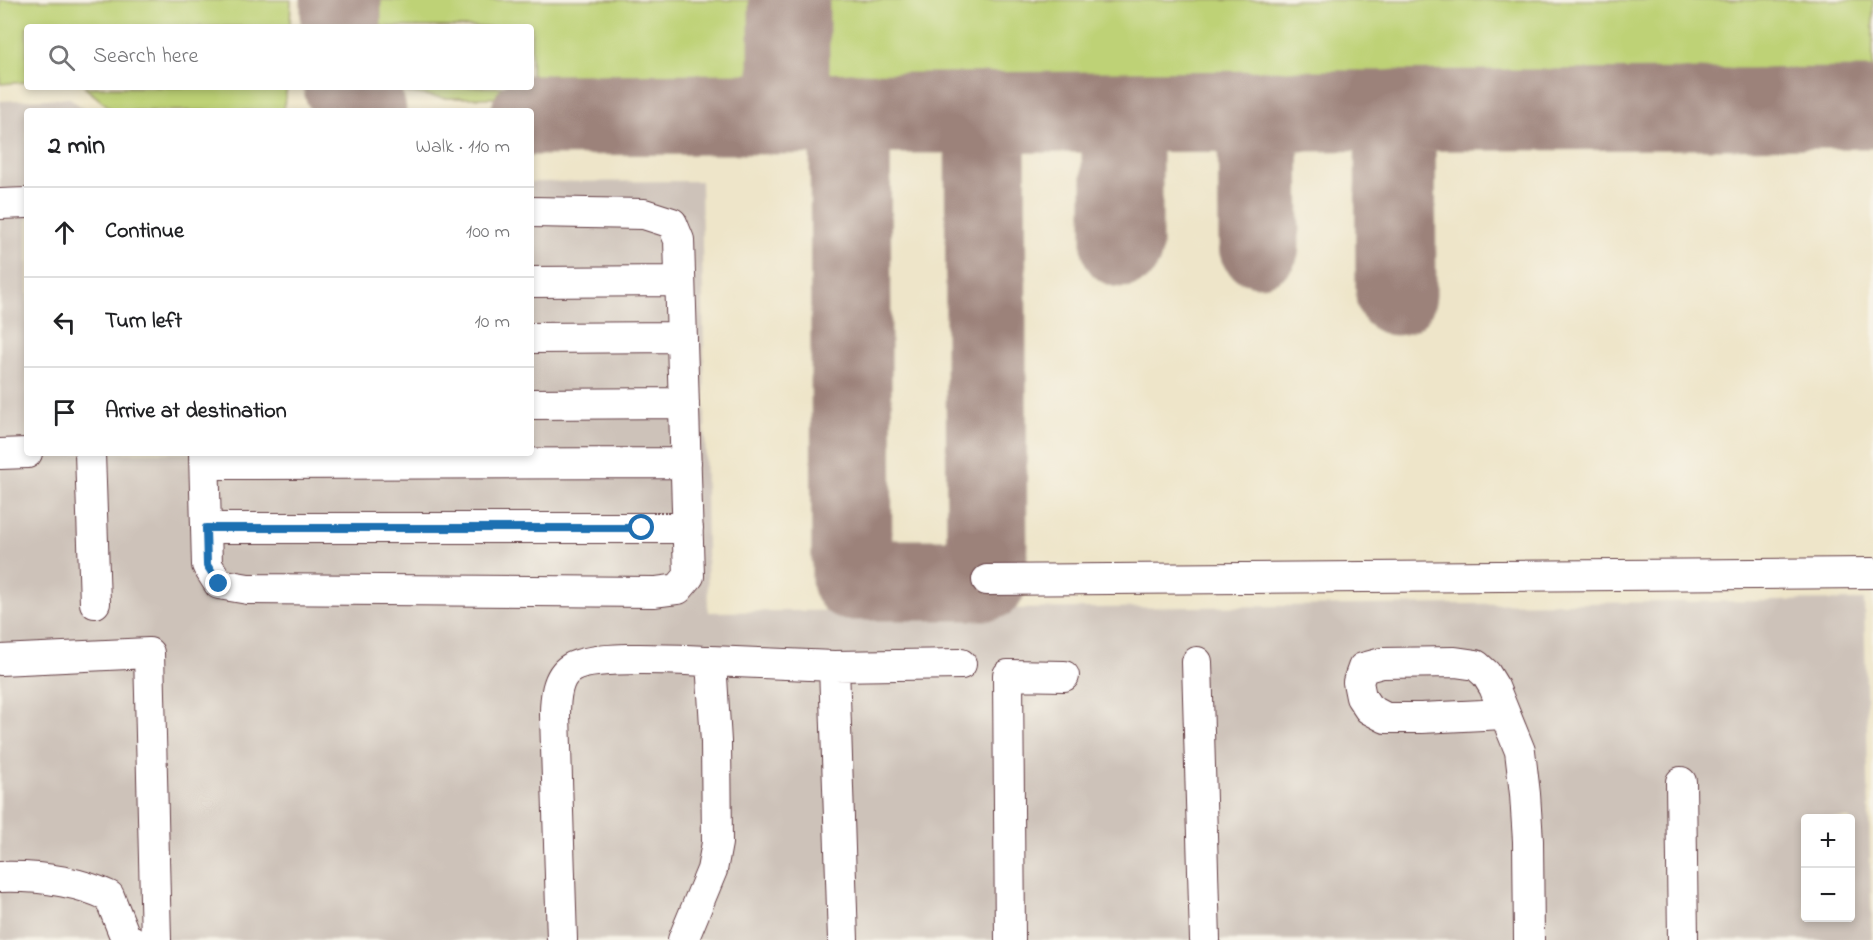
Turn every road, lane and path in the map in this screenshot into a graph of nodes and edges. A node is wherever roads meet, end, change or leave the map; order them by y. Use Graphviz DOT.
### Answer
graph roads {
  1 [pos="24,203"];
  2 [pos="0,204"];
  3 [pos="534,212"];
  4 [pos="534,282"];
  5 [pos="680,282"];
  6 [pos="682,337"];
  7 [pos="534,338"];
  8 [pos="684,403"];
  9 [pos="534,404"];
  10 [pos="24,453"];
  11 [pos="0,454"];
  12 [pos="90,456"];
  13 [pos="204,458"];
  14 [pos="686,463"];
  15 [pos="206,528"];
  16 [pos="688,528"];
  17 [pos="1873,573"];
  18 [pos="987,580"];
  19 [pos="95,603"];
  20 [pos="0,660"];
  21 [pos="711,661"];
  22 [pos="1197,662"];
  23 [pos="961,664"];
  24 [pos="834,666"];
  25 [pos="1064,676"];
  26 [pos="1504,714"];
  27 [pos="1681,782"];
  28 [pos="0,877"];
  29 [pos="130,940"];
  30 [pos="156,940"];
  31 [pos="562,940"];
  32 [pos="683,940"];
  33 [pos="843,940"];
  34 [pos="1010,940"];
  35 [pos="1205,940"];
  36 [pos="1529,940"];
  37 [pos="1683,940"];
  1 -- 2 [label="lane"];
  3 -- 5 [label="lane"];
  4 -- 5 [label="lane"];
  5 -- 6 [label="lane"];
  6 -- 7 [label="lane"];
  6 -- 8 [label="lane"];
  8 -- 9 [label="lane"];
  8 -- 14 [label="lane"];
  10 -- 11 [label="lane"];
  12 -- 19 [label="lane"];
  13 -- 14 [label="lane"];
  13 -- 15 [label="lane"];
  14 -- 16 [label="lane"];
  15 -- 16 [label="lane"];
  15 -- 16 [label="lane"];
  17 -- 18 [label="lane"];
  20 -- 30 [label="lane"];
  21 -- 24 [label="lane"];
  21 -- 31 [label="lane"];
  21 -- 32 [label="lane"];
  22 -- 35 [label="lane"];
  23 -- 24 [label="lane"];
  24 -- 33 [label="lane"];
  25 -- 34 [label="lane"];
  26 -- 36 [label="lane"];
  27 -- 37 [label="lane"];
  28 -- 29 [label="lane"];
}
